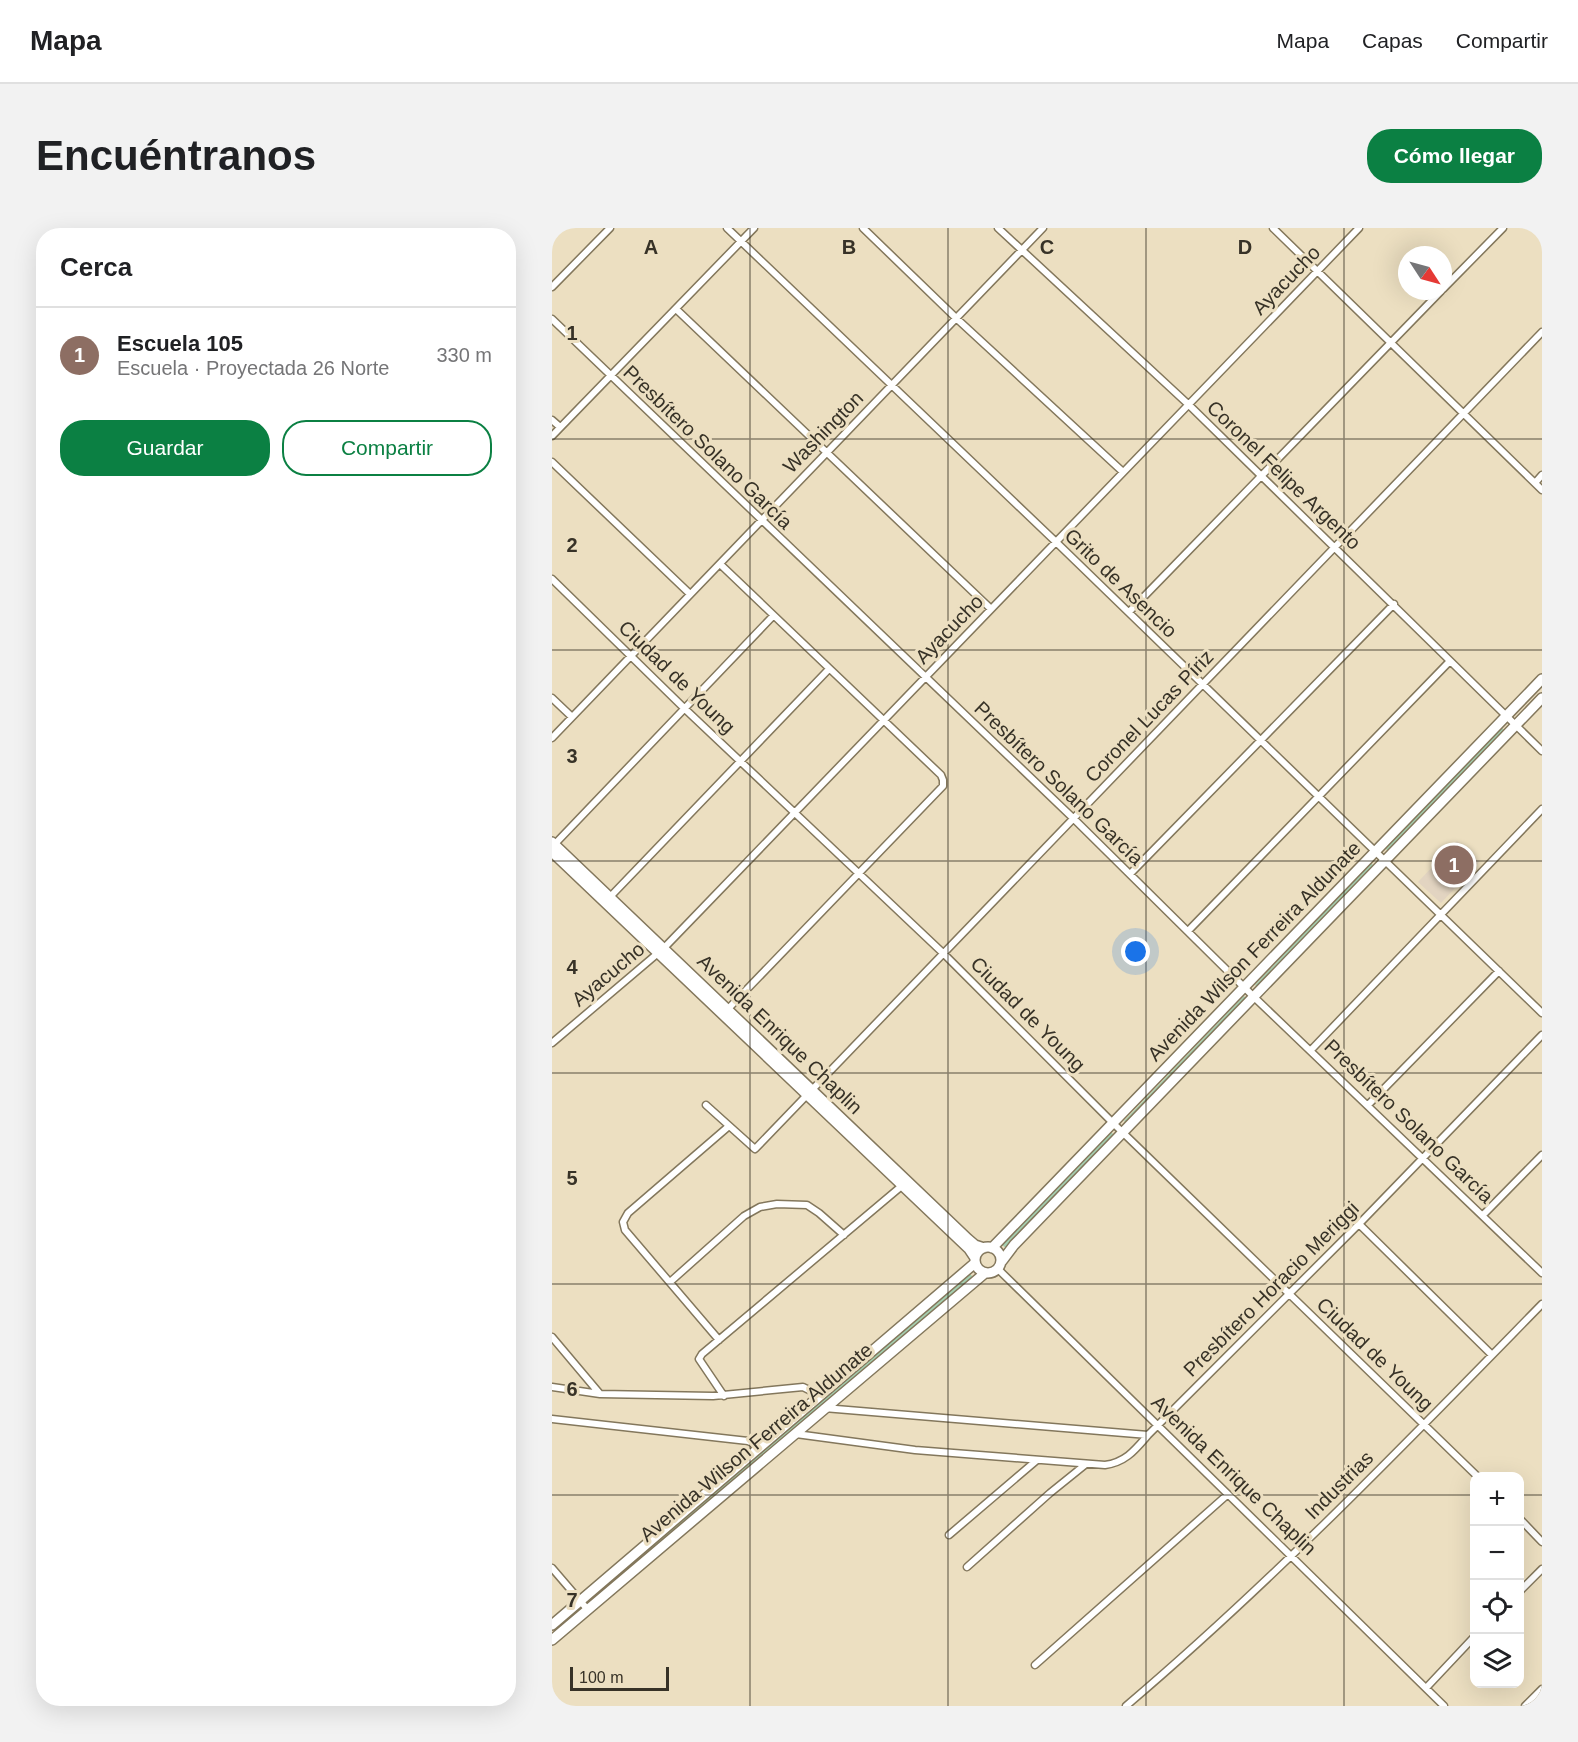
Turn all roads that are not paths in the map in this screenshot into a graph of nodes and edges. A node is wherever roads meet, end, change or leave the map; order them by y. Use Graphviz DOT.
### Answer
graph roads {
  1 [pos="610,228"];
  2 [pos="728,228"];
  3 [pos="754,228"];
  4 [pos="863,228"];
  5 [pos="998,228"];
  6 [pos="1043,228"];
  7 [pos="1273,228"];
  8 [pos="1359,228"];
  9 [pos="1503,228"];
  10 [pos="741,241"];
  11 [pos="1022,250"];
  12 [pos="1319,271"];
  13 [pos="1452,280"];
  14 [pos="552,287"];
  15 [pos="1432,300"];
  16 [pos="676,309"];
  17 [pos="956,318"];
  18 [pos="552,319"];
  19 [pos="1542,332"];
  20 [pos="1391,343"];
  21 [pos="610,375"];
  22 [pos="891,385"];
  23 [pos="1189,405"];
  24 [pos="1464,413"];
  25 [pos="552,420"];
  26 [pos="560,427"];
  27 [pos="552,436"];
  28 [pos="826,453"];
  29 [pos="552,462"];
  30 [pos="1123,472"];
  31 [pos="1542,476"];
  32 [pos="1262,477"];
  33 [pos="1535,483"];
  34 [pos="1542,490"];
  35 [pos="760,520"];
  36 [pos="1056,542"];
  37 [pos="1334,547"];
  38 [pos="720,564"];
  39 [pos="552,579"];
  40 [pos="690,594"];
  41 [pos="1394,604"];
  42 [pos="991,609"];
  43 [pos="1129,612"];
  44 [pos="774,616"];
  45 [pos="632,655"];
  46 [pos="1450,661"];
  47 [pos="829,669"];
  48 [pos="925,678"];
  49 [pos="1542,679"];
  50 [pos="1202,684"];
  51 [pos="552,698"];
  52 [pos="1542,698"];
  53 [pos="685,709"];
  54 [pos="1507,716"];
  55 [pos="572,717"];
  56 [pos="884,720"];
  57 [pos="1516,725"];
  58 [pos="552,738"];
  59 [pos="1261,741"];
  60 [pos="1542,751"];
  61 [pos="741,762"];
  62 [pos="1319,796"];
  63 [pos="1542,809"];
  64 [pos="795,812"];
  65 [pos="1074,819"];
  66 [pos="553,846"];
  67 [pos="1376,851"];
  68 [pos="1385,860"];
  69 [pos="859,873"];
  70 [pos="1130,874"];
  71 [pos="608,899"];
  72 [pos="1441,915"];
  73 [pos="1188,931"];
  74 [pos="662,950"];
  75 [pos="944,954"];
  76 [pos="1499,971"];
  77 [pos="1245,988"];
  78 [pos="1254,997"];
  79 [pos="726,1012"];
  80 [pos="1542,1014"];
  81 [pos="1542,1035"];
  82 [pos="552,1043"];
  83 [pos="1311,1050"];
  84 [pos="811,1093"];
  85 [pos="706,1105"];
  86 [pos="1368,1105"];
  87 [pos="1114,1124"];
  88 [pos="729,1126"];
  89 [pos="1123,1132"];
  90 [pos="1542,1155"];
  91 [pos="1423,1157"];
  92 [pos="904,1184"];
  93 [pos="1483,1215"];
  94 [pos="1359,1224"];
  95 [pos="844,1236"];
  96 [pos="988,1248"];
  97 [pos="975,1260"];
  98 [pos="1000,1265"];
  99 [pos="985,1273"];
  100 [pos="1542,1273"];
  101 [pos="670,1282"];
  102 [pos="1290,1294"];
  103 [pos="1542,1304"];
  104 [pos="552,1337"];
  105 [pos="719,1340"];
  106 [pos="1492,1355"];
  107 [pos="552,1387"];
  108 [pos="600,1394"];
  109 [pos="724,1396"];
  110 [pos="818,1399"];
  111 [pos="824,1408"];
  112 [pos="552,1419"];
  113 [pos="1423,1423"];
  114 [pos="1159,1426"];
  115 [pos="795,1434"];
  116 [pos="1148,1436"];
  117 [pos="761,1448"];
  118 [pos="1037,1460"];
  119 [pos="1086,1463"];
  120 [pos="1473,1472"];
  121 [pos="1227,1495"];
  122 [pos="1524,1523"];
  123 [pos="949,1535"];
  124 [pos="1542,1542"];
  125 [pos="1292,1557"];
  126 [pos="552,1568"];
  127 [pos="967,1568"];
  128 [pos="1542,1569"];
  129 [pos="1524,1587"];
  130 [pos="580,1601"];
  131 [pos="588,1610"];
  132 [pos="552,1625"];
  133 [pos="552,1640"];
  134 [pos="1470,1641"];
  135 [pos="1035,1665"];
  136 [pos="1426,1688"];
  137 [pos="1542,1689"];
  138 [pos="1126,1706"];
  139 [pos="1444,1706"];
  140 [pos="1525,1706"];
  1 -- 14 [label="street"];
  2 -- 10 [label="street, Grito de Asencio"];
  3 -- 10 [label="street"];
  4 -- 17 [label="street"];
  5 -- 11 [label="street, Coronel Felipe Argento"];
  6 -- 11 [label="street, Washington"];
  7 -- 12 [label="street"];
  8 -- 12 [label="street, Ayacucho"];
  9 -- 13 [label="street"];
  10 -- 16 [label="street"];
  10 -- 22 [label="street, Grito de Asencio"];
  11 -- 17 [label="street, Washington"];
  11 -- 23 [label="street, Coronel Felipe Argento"];
  12 -- 20 [label="street"];
  12 -- 23 [label="street, Ayacucho"];
  15 -- 20 [label="street"];
  16 -- 21 [label="street"];
  16 -- 28 [label="street"];
  17 -- 22 [label="street, Washington"];
  17 -- 30 [label="street"];
  18 -- 21 [label="street, Presbítero Solano García"];
  19 -- 24 [label="street, Coronel Lucas Píriz"];
  20 -- 24 [label="street"];
  20 -- 32 [label="street"];
  21 -- 26 [label="street"];
  21 -- 35 [label="street, Presbítero Solano García"];
  22 -- 28 [label="street, Washington"];
  22 -- 36 [label="street, Grito de Asencio"];
  23 -- 30 [label="street, Ayacucho"];
  23 -- 32 [label="street, Coronel Felipe Argento"];
  24 -- 33 [label="street"];
  24 -- 37 [label="street, Coronel Lucas Píriz"];
  25 -- 26 [label="street"];
  26 -- 27 [label="street"];
  28 -- 35 [label="street, Washington"];
  28 -- 42 [label="street"];
  29 -- 40 [label="street"];
  30 -- 36 [label="street, Ayacucho"];
  31 -- 33 [label="street"];
  32 -- 37 [label="street, Coronel Felipe Argento"];
  32 -- 43 [label="street"];
  33 -- 34 [label="street"];
  35 -- 38 [label="street, Washington"];
  35 -- 48 [label="street, Presbítero Solano García"];
  36 -- 42 [label="street, Ayacucho"];
  36 -- 43 [label="street, Grito de Asencio"];
  37 -- 41 [label="street, Coronel Felipe Argento"];
  37 -- 50 [label="street, Coronel Lucas Píriz"];
  38 -- 40 [label="street, Washington"];
  38 -- 44 [label="street"];
  39 -- 45 [label="street, Ciudad de Young"];
  40 -- 45 [label="street, Washington"];
  41 -- 46 [label="street, Coronel Felipe Argento"];
  41 -- 59 [label="street"];
  42 -- 48 [label="street, Ayacucho"];
  43 -- 50 [label="street, Grito de Asencio"];
  44 -- 47 [label="street"];
  44 -- 53 [label="street"];
  45 -- 53 [label="street, Ciudad de Young"];
  45 -- 55 [label="street, Washington"];
  46 -- 54 [label="street, Coronel Felipe Argento"];
  46 -- 62 [label="street"];
  47 -- 56 [label="street"];
  47 -- 61 [label="street"];
  48 -- 56 [label="street, Ayacucho"];
  48 -- 65 [label="street, Presbítero Solano García"];
  49 -- 54 [label="street, Avenida Wilson Ferreira Aldunate"];
  50 -- 59 [label="street, Grito de Asencio"];
  50 -- 65 [label="street, Coronel Lucas Píriz"];
  51 -- 55 [label="street"];
  52 -- 57 [label="street, Avenida Wilson Ferreira Aldunate"];
  53 -- 61 [label="street, Ciudad de Young"];
  53 -- 66 [label="street"];
  54 -- 57 [label="street, Coronel Felipe Argento"];
  54 -- 67 [label="street, Avenida Wilson Ferreira Aldunate"];
  55 -- 58 [label="street, Washington"];
  56 -- 64 [label="street, Ayacucho"];
  56 -- 69 [label="street"];
  57 -- 60 [label="street, Coronel Felipe Argento"];
  57 -- 68 [label="street, Avenida Wilson Ferreira Aldunate"];
  59 -- 62 [label="street, Grito de Asencio"];
  59 -- 70 [label="street"];
  61 -- 64 [label="street, Ciudad de Young"];
  61 -- 71 [label="street"];
  62 -- 67 [label="street, Grito de Asencio"];
  62 -- 73 [label="street"];
  63 -- 72 [label="street"];
  64 -- 69 [label="street, Ciudad de Young"];
  64 -- 74 [label="street, Ayacucho"];
  65 -- 70 [label="street, Presbítero Solano García"];
  65 -- 75 [label="street, Coronel Lucas Píriz"];
  66 -- 71 [label="street, Avenida Enrique Chaplin"];
  67 -- 68 [label="street, Grito de Asencio"];
  67 -- 77 [label="street, Avenida Wilson Ferreira Aldunate"];
  68 -- 72 [label="street, Grito de Asencio"];
  68 -- 78 [label="street, Avenida Wilson Ferreira Aldunate"];
  69 -- 75 [label="street, Ciudad de Young"];
  69 -- 79 [label="street"];
  70 -- 73 [label="street, Presbítero Solano García"];
  71 -- 74 [label="street, Avenida Enrique Chaplin"];
  72 -- 76 [label="street, Grito de Asencio"];
  72 -- 83 [label="street"];
  73 -- 77 [label="street, Presbítero Solano García"];
  74 -- 79 [label="street, Avenida Enrique Chaplin"];
  74 -- 82 [label="street, Ayacucho"];
  75 -- 84 [label="street, Coronel Lucas Píriz"];
  75 -- 87 [label="street, Ciudad de Young"];
  76 -- 80 [label="street, Grito de Asencio"];
  76 -- 86 [label="street"];
  77 -- 78 [label="street, Presbítero Solano García"];
  77 -- 87 [label="street, Avenida Wilson Ferreira Aldunate"];
  78 -- 83 [label="street, Presbítero Solano García"];
  78 -- 89 [label="street, Avenida Wilson Ferreira Aldunate"];
  79 -- 84 [label="street, Avenida Enrique Chaplin"];
  81 -- 91 [label="street, Presbítero Horacio Meriggi"];
  83 -- 86 [label="street, Presbítero Solano García"];
  84 -- 88 [label="street, Coronel Lucas Píriz"];
  84 -- 92 [label="street, Avenida Enrique Chaplin"];
  85 -- 88 [label="street, Coronel Lucas Píriz"];
  86 -- 91 [label="street, Presbítero Solano García"];
  87 -- 89 [label="street, Ciudad de Young"];
  87 -- 96 [label="street, Avenida Wilson Ferreira Aldunate"];
  88 -- 101 [label="street"];
  89 -- 98 [label="street, Avenida Wilson Ferreira Aldunate"];
  89 -- 102 [label="street, Ciudad de Young"];
  90 -- 93 [label="street"];
  91 -- 93 [label="street, Presbítero Solano García"];
  91 -- 94 [label="street, Presbítero Horacio Meriggi"];
  92 -- 95 [label="street"];
  92 -- 96 [label="street, Avenida Enrique Chaplin"];
  92 -- 97 [label="street, Avenida Enrique Chaplin"];
  93 -- 100 [label="street, Presbítero Solano García"];
  94 -- 102 [label="street, Presbítero Horacio Meriggi"];
  94 -- 106 [label="street"];
  95 -- 101 [label="street"];
  95 -- 105 [label="street"];
  96 -- 97 [label="street"];
  96 -- 98 [label="street"];
  97 -- 99 [label="street"];
  97 -- 110 [label="street, Avenida Wilson Ferreira Aldunate"];
  98 -- 99 [label="street"];
  98 -- 114 [label="street, Avenida Enrique Chaplin"];
  99 -- 111 [label="street, Avenida Wilson Ferreira Aldunate"];
  101 -- 105 [label="street"];
  102 -- 113 [label="street, Ciudad de Young"];
  102 -- 114 [label="street, Presbítero Horacio Meriggi"];
  103 -- 106 [label="street, Industrias"];
  104 -- 108 [label="street"];
  105 -- 109 [label="street"];
  106 -- 113 [label="street, Industrias"];
  107 -- 108 [label="street"];
  108 -- 109 [label="street"];
  109 -- 110 [label="street"];
  110 -- 117 [label="street, Avenida Wilson Ferreira Aldunate"];
  111 -- 115 [label="street, Avenida Wilson Ferreira Aldunate"];
  111 -- 116 [label="street"];
  112 -- 117 [label="street"];
  113 -- 120 [label="street, Ciudad de Young"];
  113 -- 125 [label="street, Industrias"];
  114 -- 116 [label="street, Presbítero Horacio Meriggi"];
  114 -- 121 [label="street, Avenida Enrique Chaplin"];
  115 -- 118 [label="street, Presbítero Horacio Meriggi"];
  115 -- 131 [label="street, Avenida Wilson Ferreira Aldunate"];
  116 -- 119 [label="street, Presbítero Horacio Meriggi"];
  117 -- 130 [label="street, Avenida Wilson Ferreira Aldunate"];
  118 -- 119 [label="street, Presbítero Horacio Meriggi"];
  118 -- 123 [label="street"];
  119 -- 127 [label="street"];
  121 -- 125 [label="street, Avenida Enrique Chaplin"];
  121 -- 135 [label="street"];
  122 -- 124 [label="street"];
  125 -- 136 [label="street, Avenida Enrique Chaplin"];
  125 -- 138 [label="street, Industrias"];
  126 -- 130 [label="street"];
  128 -- 129 [label="street"];
  130 -- 131 [label="street"];
  130 -- 132 [label="street, Avenida Wilson Ferreira Aldunate"];
  131 -- 133 [label="street, Avenida Wilson Ferreira Aldunate"];
  134 -- 136 [label="street"];
  136 -- 139 [label="street, Avenida Enrique Chaplin"];
  137 -- 140 [label="street"];
}
